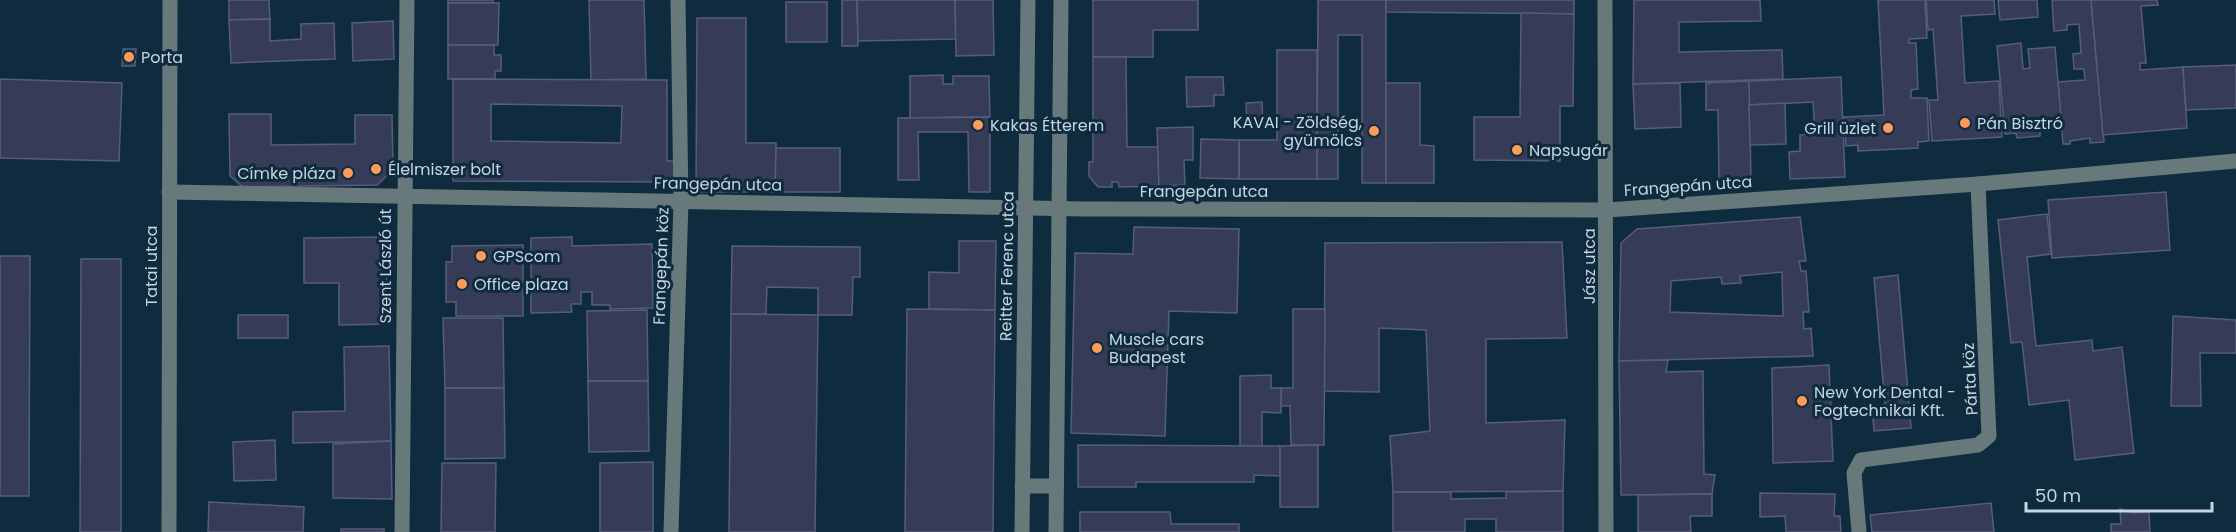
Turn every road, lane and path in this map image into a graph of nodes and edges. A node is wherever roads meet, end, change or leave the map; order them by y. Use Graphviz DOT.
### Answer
graph roads {
  1 [pos="170,0"];
  2 [pos="406,0"];
  3 [pos="678,0"];
  4 [pos="1028,0"];
  5 [pos="1061,0"];
  6 [pos="1605,0"];
  7 [pos="2236,161"];
  8 [pos="1978,184"];
  9 [pos="169,192"];
  10 [pos="404,196"];
  11 [pos="681,201"];
  12 [pos="1026,208"];
  13 [pos="1058,209"];
  14 [pos="1607,210"];
  15 [pos="1022,486"];
  16 [pos="1056,486"];
  17 [pos="168,532"];
  18 [pos="402,532"];
  19 [pos="671,532"];
  20 [pos="1022,532"];
  21 [pos="1056,532"];
  22 [pos="1606,532"];
  23 [pos="1859,532"];
  1 -- 9 [label="street, Tatai utca"];
  2 -- 10 [label="street, Szent László út"];
  3 -- 11 [label="street, Frangepán köz"];
  4 -- 12 [label="street, Reitter Ferenc utca"];
  5 -- 13 [label="street"];
  6 -- 14 [label="street, Jász utca"];
  7 -- 8 [label="street, Frangepán utca"];
  8 -- 14 [label="street, Frangepán utca"];
  8 -- 23 [label="street, Párta köz"];
  9 -- 10 [label="street, Frangepán utca"];
  9 -- 17 [label="street, Tatai utca"];
  10 -- 11 [label="street, Frangepán utca"];
  10 -- 18 [label="street, Szent László út"];
  11 -- 12 [label="street, Frangepán utca"];
  11 -- 19 [label="street, Frangepán köz"];
  12 -- 13 [label="street, Frangepán utca"];
  12 -- 15 [label="street, Reitter Ferenc utca"];
  13 -- 14 [label="street, Frangepán utca"];
  13 -- 16 [label="street"];
  14 -- 22 [label="street, Jász utca"];
  15 -- 16 [label="street"];
  15 -- 20 [label="street, Reitter Ferenc utca"];
  16 -- 21 [label="street"];
}
